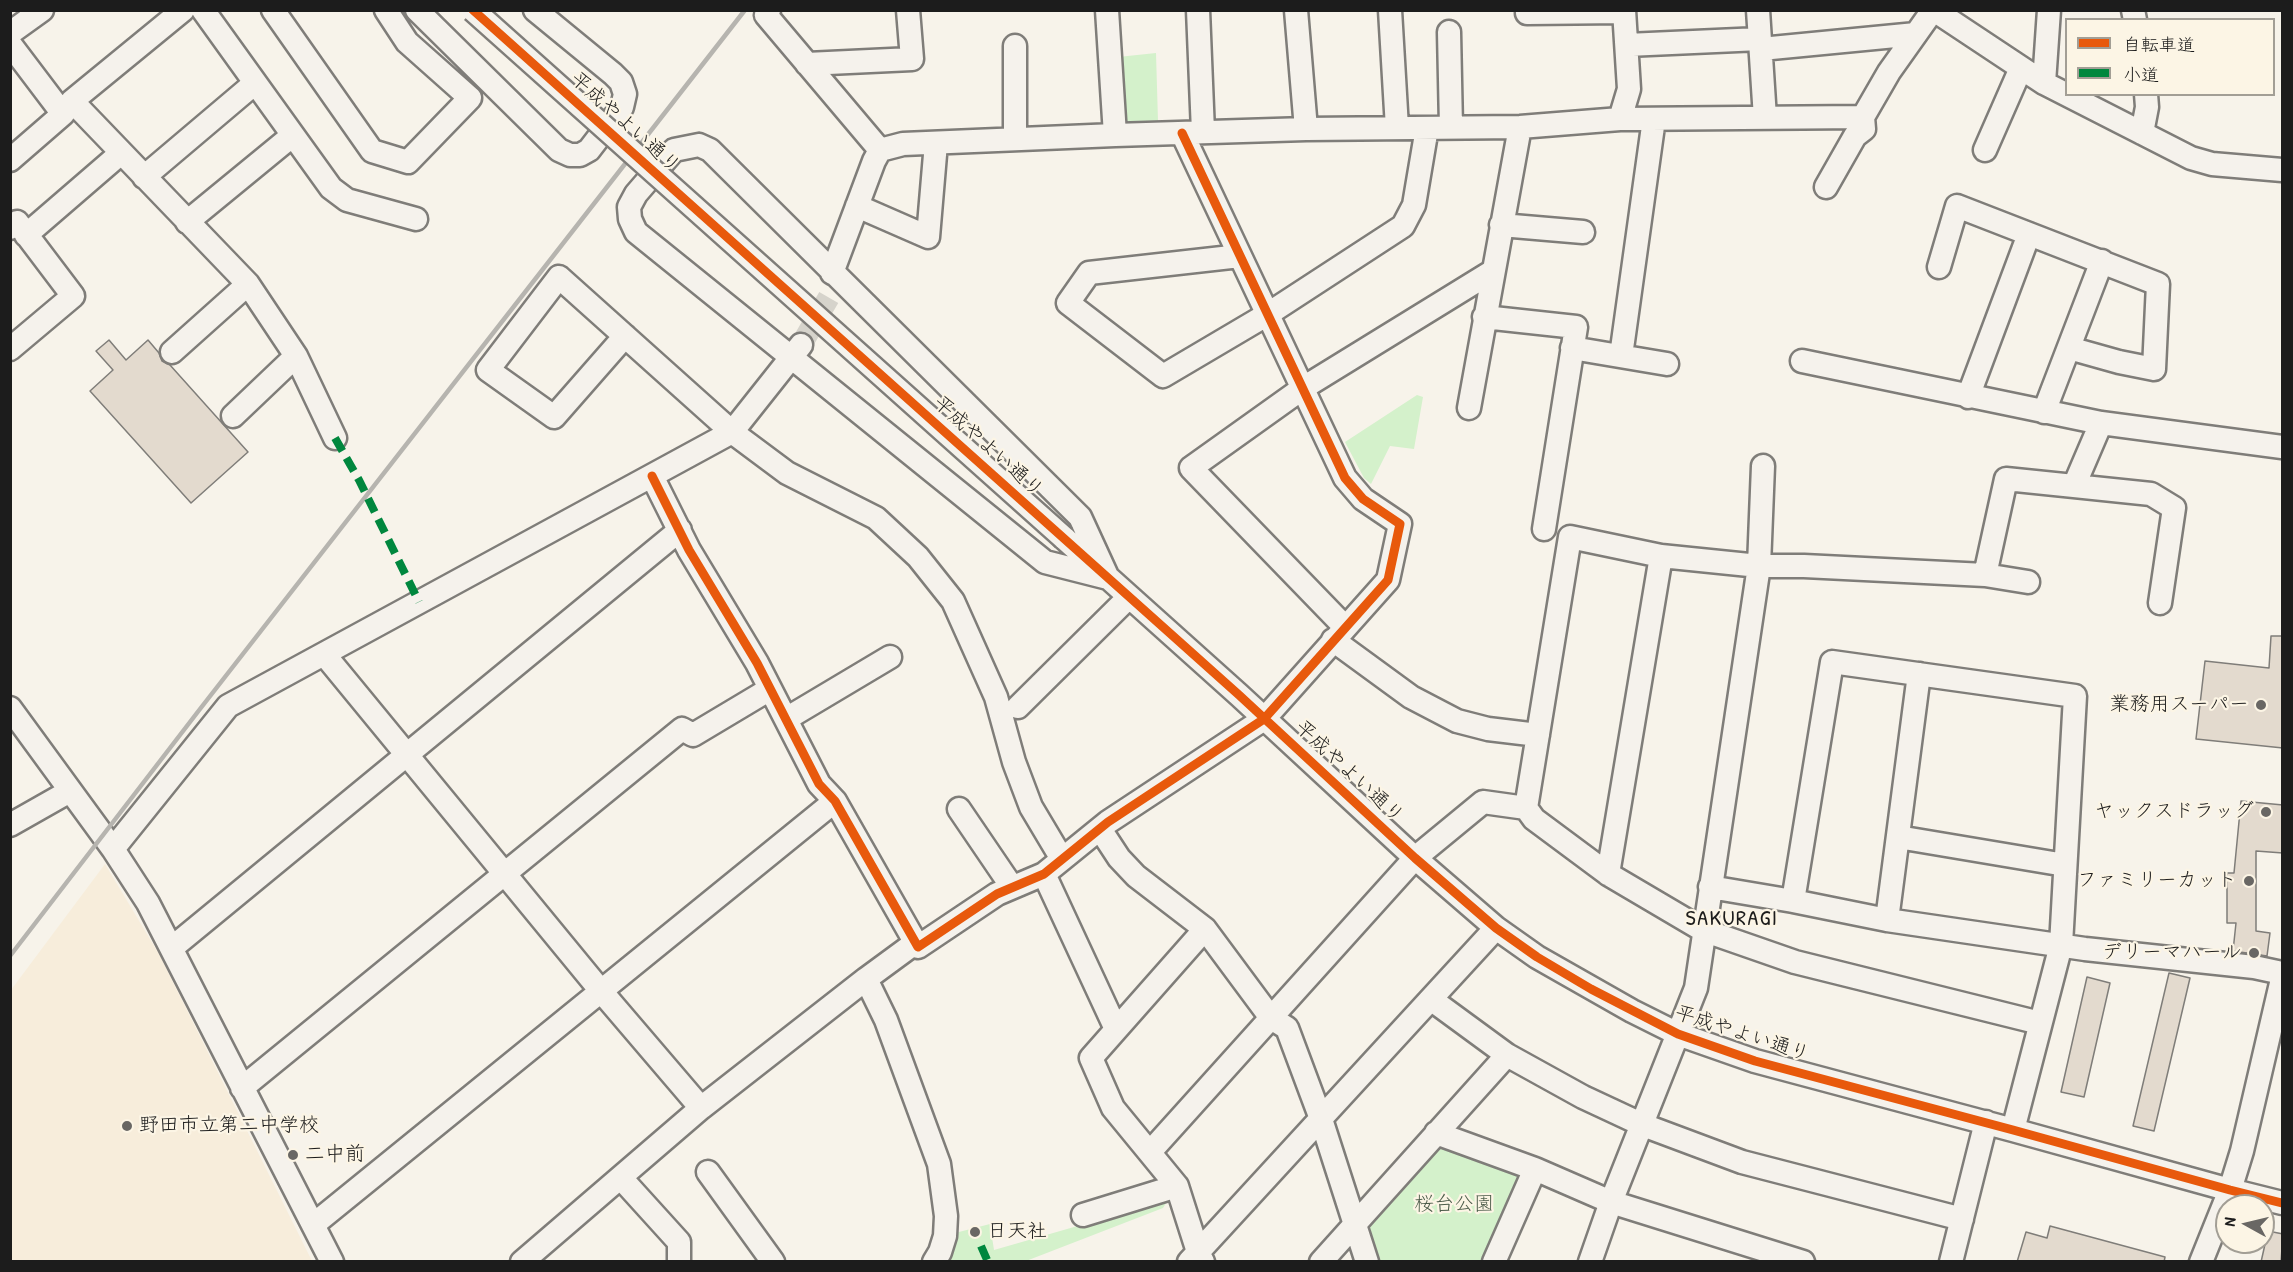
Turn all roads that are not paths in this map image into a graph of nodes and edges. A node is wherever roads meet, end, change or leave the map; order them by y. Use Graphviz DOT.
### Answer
graph roads {
  1 [pos="42,10"];
  2 [pos="183,10"];
  3 [pos="203,10"];
  4 [pos="273,10"];
  5 [pos="386,10"];
  6 [pos="417,10"];
  7 [pos="473,10"];
  8 [pos="535,10"];
  9 [pos="769,10"];
  10 [pos="908,10"];
  11 [pos="1107,10"];
  12 [pos="1198,10"];
  13 [pos="1296,10"];
  14 [pos="1390,10"];
  15 [pos="1758,10"];
  16 [pos="1933,10"];
  17 [pos="2049,10"];
  18 [pos="1624,11"];
  19 [pos="1527,13"];
  20 [pos="1449,32"];
  21 [pos="10,33"];
  22 [pos="1916,34"];
  23 [pos="10,44"];
  24 [pos="1760,44"];
  25 [pos="1016,45"];
  26 [pos="1627,45"];
  27 [pos="807,64"];
  28 [pos="2021,68"];
  29 [pos="18,70"];
  30 [pos="255,83"];
  31 [pos="2044,83"];
  32 [pos="2065,94"];
  33 [pos="2069,96"];
  34 [pos="2145,96"];
  35 [pos="68,108"];
  36 [pos="1863,117"];
  37 [pos="1765,118"];
  38 [pos="1620,119"];
  39 [pos="1654,119"];
  40 [pos="1451,127"];
  41 [pos="1520,127"];
  42 [pos="1397,128"];
  43 [pos="1427,128"];
  44 [pos="1306,129"];
  45 [pos="1193,132"];
  46 [pos="2142,133"];
  47 [pos="293,135"];
  48 [pos="1115,135"];
  49 [pos="1015,139"];
  50 [pos="936,143"];
  51 [pos="880,150"];
  52 [pos="1986,150"];
  53 [pos="121,153"];
  54 [pos="10,160"];
  55 [pos="2283,170"];
  56 [pos="144,177"];
  57 [pos="1826,187"];
  58 [pos="857,206"];
  59 [pos="416,219"];
  60 [pos="187,222"];
  61 [pos="1501,225"];
  62 [pos="18,231"];
  63 [pos="1583,232"];
  64 [pos="2029,234"];
  65 [pos="1240,256"];
  66 [pos="2102,261"];
  67 [pos="1939,267"];
  68 [pos="1492,271"];
  69 [pos="832,273"];
  70 [pos="248,285"];
  71 [pos="1268,314"];
  72 [pos="1484,317"];
  73 [pos="625,336"];
  74 [pos="1572,348"];
  75 [pos="2069,348"];
  76 [pos="10,349"];
  77 [pos="796,351"];
  78 [pos="172,352"];
  79 [pos="296,356"];
  80 [pos="1621,356"];
  81 [pos="1802,361"];
  82 [pos="1667,364"];
  83 [pos="1303,388"];
  84 [pos="1968,397"];
  85 [pos="1469,408"];
  86 [pos="2044,412"];
  87 [pos="232,416"];
  88 [pos="2102,423"];
  89 [pos="732,432"];
  90 [pos="335,438"];
  91 [pos="2283,447"];
  92 [pos="1763,466"];
  93 [pos="652,476"];
  94 [pos="2074,486"];
  95 [pos="1544,529"];
  96 [pos="680,530"];
  97 [pos="1661,556"];
  98 [pos="1759,566"];
  99 [pos="1985,575"];
  100 [pos="1108,578"];
  101 [pos="2028,582"];
  102 [pos="1129,597"];
  103 [pos="2160,603"];
  104 [pos="1339,633"];
  105 [pos="324,654"];
  106 [pos="890,657"];
  107 [pos="1919,674"];
  108 [pos="770,689"];
  109 [pos="1018,707"];
  110 [pos="10,708"];
  111 [pos="1264,718"];
  112 [pos="786,719"];
  113 [pos="1538,735"];
  114 [pos="406,753"];
  115 [pos="70,791"];
  116 [pos="835,801"];
  117 [pos="1526,808"];
  118 [pos="959,809"];
  119 [pos="10,825"];
  120 [pos="1100,829"];
  121 [pos="1898,837"];
  122 [pos="113,849"];
  123 [pos="1416,858"];
  124 [pos="1062,859"];
  125 [pos="2065,865"];
  126 [pos="503,873"];
  127 [pos="1044,874"];
  128 [pos="1608,874"];
  129 [pos="1012,887"];
  130 [pos="1710,887"];
  131 [pos="1793,901"];
  132 [pos="1887,920"];
  133 [pos="1496,928"];
  134 [pos="1205,929"];
  135 [pos="1703,930"];
  136 [pos="915,943"];
  137 [pos="2061,945"];
  138 [pos="172,947"];
  139 [pos="2283,973"];
  140 [pos="866,979"];
  141 [pos="2283,979"];
  142 [pos="601,991"];
  143 [pos="1432,1000"];
  144 [pos="1271,1018"];
  145 [pos="2040,1023"];
  146 [pos="1116,1029"];
  147 [pos="1678,1034"];
  148 [pos="1507,1054"];
  149 [pos="242,1088"];
  150 [pos="701,1108"];
  151 [pos="1321,1119"];
  152 [pos="1986,1122"];
  153 [pos="1643,1125"];
  154 [pos="2013,1130"];
  155 [pos="1436,1133"];
  156 [pos="1150,1152"];
  157 [pos="1535,1169"];
  158 [pos="708,1172"];
  159 [pos="621,1178"];
  160 [pos="1177,1186"];
  161 [pos="2230,1190"];
  162 [pos="1611,1202"];
  163 [pos="2283,1203"];
  164 [pos="1083,1215"];
  165 [pos="1962,1219"];
  166 [pos="313,1224"];
  167 [pos="1354,1225"];
  168 [pos="546,1254"];
  169 [pos="1197,1258"];
  170 [pos="332,1262"];
  171 [pos="522,1262"];
  172 [pos="679,1262"];
  173 [pos="773,1262"];
  174 [pos="934,1262"];
  175 [pos="1321,1262"];
  176 [pos="1367,1262"];
  177 [pos="1494,1262"];
  178 [pos="1590,1262"];
  179 [pos="1803,1262"];
  180 [pos="1951,1262"];
  181 [pos="2201,1262"];
  1 -- 21 [label="street"];
  2 -- 35 [label="street"];
  3 -- 30 [label="street"];
  4 -- 5 [label="street"];
  6 -- 8 [label="street"];
  7 -- 100 [label="street, 平成やよい通り, bridge"];
  9 -- 27 [label="street"];
  10 -- 27 [label="street"];
  11 -- 48 [label="street"];
  12 -- 45 [label="street"];
  13 -- 44 [label="street"];
  14 -- 42 [label="street"];
  15 -- 24 [label="street"];
  16 -- 22 [label="street"];
  16 -- 28 [label="street"];
  17 -- 31 [label="street"];
  18 -- 19 [label="street"];
  18 -- 26 [label="street"];
  20 -- 40 [label="street"];
  22 -- 24 [label="street"];
  22 -- 36 [label="street"];
  23 -- 29 [label="street"];
  24 -- 26 [label="street"];
  24 -- 37 [label="street"];
  25 -- 49 [label="street"];
  26 -- 38 [label="street"];
  27 -- 51 [label="street"];
  28 -- 31 [label="street"];
  28 -- 52 [label="street"];
  29 -- 35 [label="street"];
  30 -- 47 [label="street"];
  30 -- 56 [label="street"];
  31 -- 32 [label="street"];
  33 -- 46 [label="street"];
  34 -- 46 [label="street"];
  35 -- 53 [label="street"];
  35 -- 54 [label="street"];
  36 -- 37 [label="street"];
  36 -- 57 [label="street"];
  37 -- 39 [label="street"];
  38 -- 39 [label="street"];
  38 -- 41 [label="street"];
  39 -- 80 [label="street"];
  40 -- 41 [label="street"];
  40 -- 43 [label="street"];
  41 -- 61 [label="street"];
  42 -- 43 [label="street"];
  42 -- 44 [label="street"];
  43 -- 71 [label="street"];
  44 -- 45 [label="street"];
  45 -- 48 [label="street"];
  45 -- 65 [label="street"];
  46 -- 55 [label="street"];
  47 -- 59 [label="street"];
  47 -- 60 [label="street"];
  48 -- 49 [label="street"];
  49 -- 50 [label="street"];
  50 -- 51 [label="street"];
  50 -- 58 [label="street"];
  51 -- 58 [label="street"];
  53 -- 56 [label="street"];
  53 -- 62 [label="street"];
  56 -- 60 [label="street"];
  58 -- 69 [label="street"];
  60 -- 70 [label="street"];
  61 -- 63 [label="street"];
  61 -- 68 [label="street"];
  62 -- 76 [label="street"];
  64 -- 66 [label="street"];
  64 -- 67 [label="street"];
  64 -- 84 [label="street"];
  65 -- 71 [label="street"];
  65 -- 71 [label="street"];
  66 -- 75 [label="street"];
  66 -- 75 [label="street"];
  68 -- 72 [label="street"];
  68 -- 83 [label="street"];
  69 -- 77 [label="street"];
  69 -- 100 [label="street"];
  70 -- 78 [label="street"];
  70 -- 79 [label="street"];
  71 -- 83 [label="street"];
  72 -- 74 [label="street"];
  72 -- 85 [label="street"];
  73 -- 73 [label="street"];
  73 -- 89 [label="street"];
  74 -- 80 [label="street"];
  74 -- 95 [label="street"];
  75 -- 86 [label="street"];
  77 -- 89 [label="street"];
  77 -- 100 [label="street"];
  79 -- 87 [label="street"];
  79 -- 90 [label="street"];
  80 -- 82 [label="street"];
  81 -- 84 [label="street"];
  83 -- 104 [label="street"];
  83 -- 104 [label="street"];
  84 -- 86 [label="street"];
  86 -- 88 [label="street"];
  88 -- 91 [label="street"];
  88 -- 94 [label="street"];
  89 -- 93 [label="street"];
  89 -- 124 [label="street"];
  92 -- 98 [label="street"];
  93 -- 96 [label="street"];
  93 -- 105 [label="street"];
  94 -- 99 [label="street"];
  94 -- 103 [label="street"];
  96 -- 108 [label="street"];
  96 -- 114 [label="street"];
  97 -- 98 [label="street"];
  97 -- 113 [label="street"];
  97 -- 128 [label="street"];
  98 -- 99 [label="street"];
  98 -- 130 [label="street"];
  99 -- 101 [label="street"];
  100 -- 102 [label="street, 平成やよい通り"];
  102 -- 109 [label="street"];
  102 -- 111 [label="street, 平成やよい通り"];
  104 -- 111 [label="street"];
  104 -- 113 [label="street"];
  105 -- 114 [label="street"];
  105 -- 122 [label="street"];
  106 -- 112 [label="street"];
  107 -- 121 [label="street"];
  107 -- 125 [label="street"];
  107 -- 131 [label="street"];
  108 -- 112 [label="street"];
  108 -- 126 [label="street"];
  110 -- 115 [label="street"];
  111 -- 120 [label="street"];
  111 -- 123 [label="street, 平成やよい通り"];
  112 -- 116 [label="street"];
  113 -- 117 [label="street"];
  114 -- 126 [label="street"];
  114 -- 138 [label="street"];
  115 -- 119 [label="street"];
  115 -- 122 [label="street"];
  116 -- 136 [label="street"];
  116 -- 142 [label="street"];
  117 -- 123 [label="street"];
  117 -- 128 [label="street"];
  118 -- 129 [label="street"];
  120 -- 124 [label="street"];
  120 -- 134 [label="street"];
  121 -- 125 [label="street"];
  121 -- 132 [label="street"];
  122 -- 138 [label="street"];
  123 -- 133 [label="street, 平成やよい通り"];
  123 -- 144 [label="street"];
  124 -- 127 [label="street"];
  125 -- 137 [label="street"];
  126 -- 142 [label="street"];
  126 -- 149 [label="street"];
  127 -- 129 [label="street"];
  127 -- 146 [label="street"];
  128 -- 135 [label="street"];
  129 -- 136 [label="street"];
  130 -- 131 [label="street"];
  130 -- 135 [label="street"];
  131 -- 132 [label="street"];
  132 -- 137 [label="street"];
  133 -- 143 [label="street"];
  133 -- 147 [label="street, 平成やよい通り"];
  134 -- 144 [label="street"];
  134 -- 146 [label="street"];
  135 -- 145 [label="street"];
  135 -- 147 [label="street"];
  136 -- 140 [label="street"];
  137 -- 139 [label="street"];
  137 -- 145 [label="street"];
  138 -- 149 [label="street"];
  140 -- 150 [label="street"];
  140 -- 174 [label="street"];
  141 -- 161 [label="street"];
  142 -- 150 [label="street"];
  142 -- 166 [label="street"];
  143 -- 148 [label="street"];
  143 -- 151 [label="street"];
  144 -- 151 [label="street"];
  144 -- 156 [label="street"];
  145 -- 154 [label="street"];
  146 -- 156 [label="street"];
  147 -- 152 [label="street, 平成やよい通り"];
  147 -- 153 [label="street"];
  148 -- 153 [label="street"];
  148 -- 155 [label="street"];
  149 -- 166 [label="street"];
  150 -- 159 [label="street"];
  151 -- 167 [label="street"];
  151 -- 169 [label="street"];
  152 -- 154 [label="street, 平成やよい通り"];
  152 -- 165 [label="street"];
  153 -- 162 [label="street"];
  153 -- 165 [label="street"];
  154 -- 161 [label="street, 平成やよい通り"];
  155 -- 157 [label="street"];
  155 -- 167 [label="street"];
  156 -- 160 [label="street"];
  157 -- 162 [label="street"];
  157 -- 177 [label="street"];
  158 -- 173 [label="street"];
  159 -- 168 [label="street"];
  159 -- 172 [label="street"];
  160 -- 164 [label="street"];
  160 -- 169 [label="street"];
  161 -- 163 [label="street, 平成やよい通り"];
  161 -- 181 [label="street"];
  162 -- 178 [label="street"];
  162 -- 179 [label="street"];
  165 -- 180 [label="street"];
  166 -- 170 [label="street"];
  167 -- 175 [label="street"];
  167 -- 176 [label="street"];
  168 -- 171 [label="street"];
}
